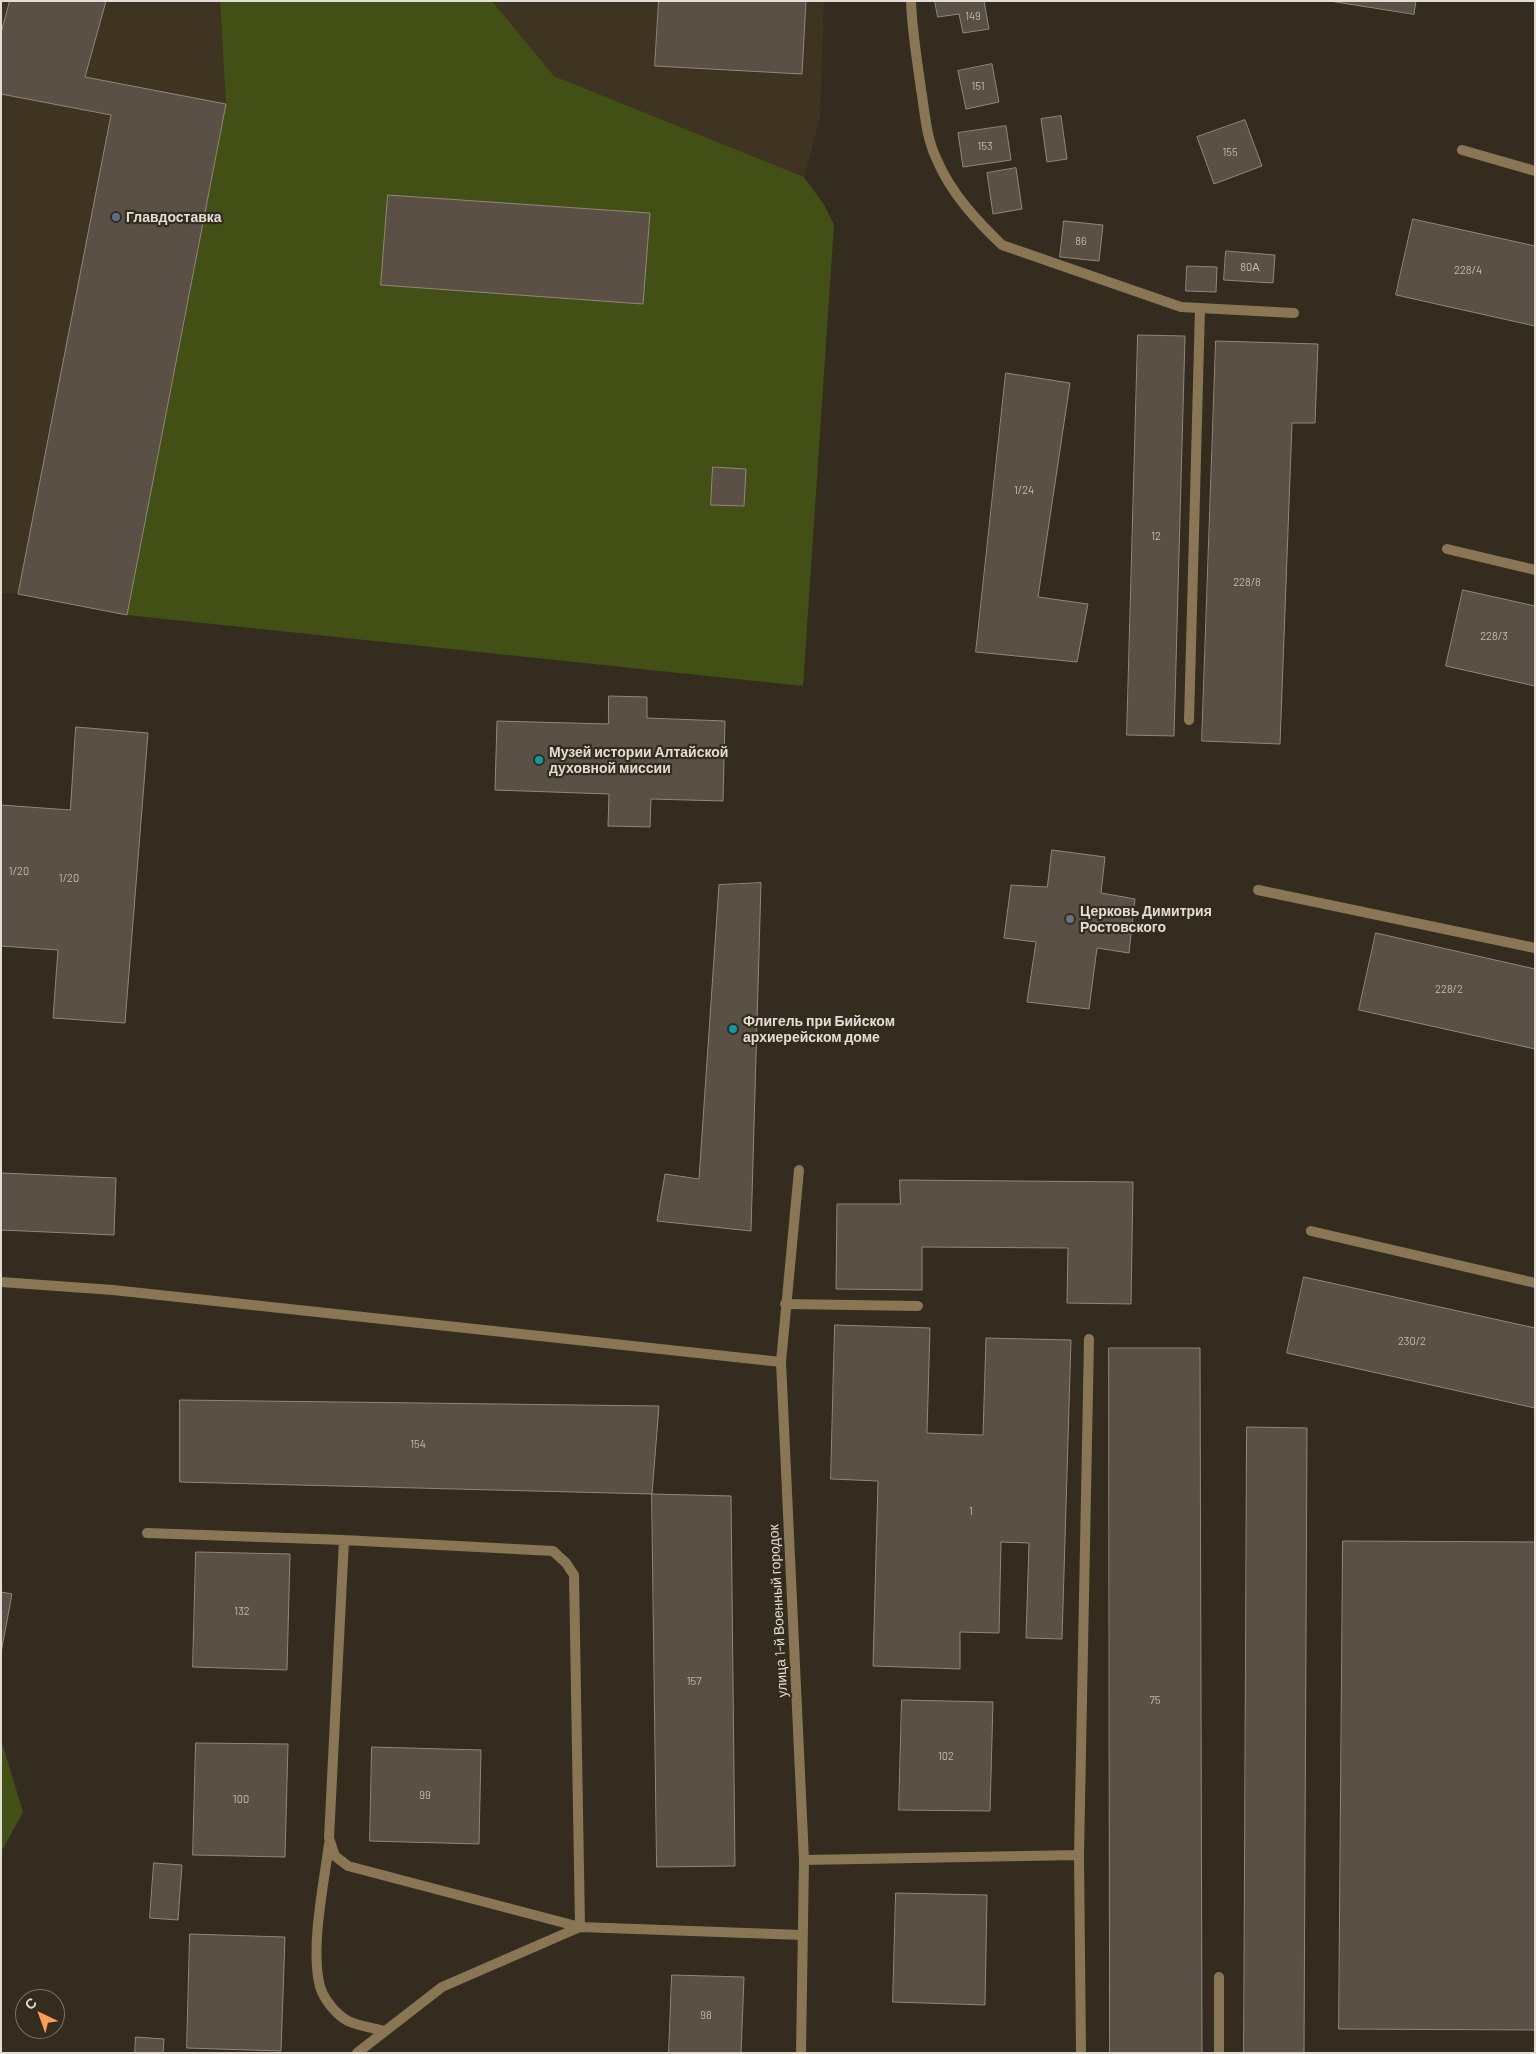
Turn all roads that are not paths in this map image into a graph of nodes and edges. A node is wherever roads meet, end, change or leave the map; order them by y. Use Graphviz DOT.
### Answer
graph roads {
  1 [pos="911,1"];
  2 [pos="1462,150"];
  3 [pos="1535,171"];
  4 [pos="1200,308"];
  5 [pos="1294,313"];
  6 [pos="1446,549"];
  7 [pos="1535,570"];
  8 [pos="1189,720"];
  9 [pos="1258,890"];
  10 [pos="1535,948"];
  11 [pos="799,1170"];
  12 [pos="1311,1231"];
  13 [pos="1,1282"];
  14 [pos="1535,1283"];
  15 [pos="785,1304"];
  16 [pos="918,1306"];
  17 [pos="1089,1339"];
  18 [pos="780,1362"];
  19 [pos="147,1533"];
  20 [pos="344,1540"];
  21 [pos="329,1838"];
  22 [pos="1079,1855"];
  23 [pos="804,1860"];
  24 [pos="580,1927"];
  25 [pos="802,1935"];
  26 [pos="1219,1978"];
  27 [pos="385,2031"];
  28 [pos="357,2053"];
  29 [pos="801,2053"];
  30 [pos="1081,2053"];
  31 [pos="1219,2053"];
  1 -- 4 [label="street"];
  2 -- 3 [label="street"];
  4 -- 5 [label="street"];
  4 -- 8 [label="street"];
  6 -- 7 [label="street"];
  9 -- 10 [label="street"];
  11 -- 15 [label="street, улица 1-й Военный городок"];
  12 -- 14 [label="street"];
  13 -- 18 [label="street"];
  15 -- 16 [label="street"];
  15 -- 18 [label="street, улица 1-й Военный городок"];
  17 -- 22 [label="street"];
  18 -- 23 [label="street, улица 1-й Военный городок"];
  19 -- 20 [label="street"];
  20 -- 21 [label="street"];
  20 -- 24 [label="street"];
  21 -- 24 [label="street"];
  21 -- 27 [label="street"];
  22 -- 23 [label="street"];
  22 -- 30 [label="street"];
  23 -- 25 [label="street, улица 1-й Военный городок"];
  24 -- 25 [label="street"];
  24 -- 27 [label="street"];
  25 -- 29 [label="street, улица 1-й Военный городок"];
  26 -- 31 [label="street"];
  27 -- 28 [label="street"];
}
